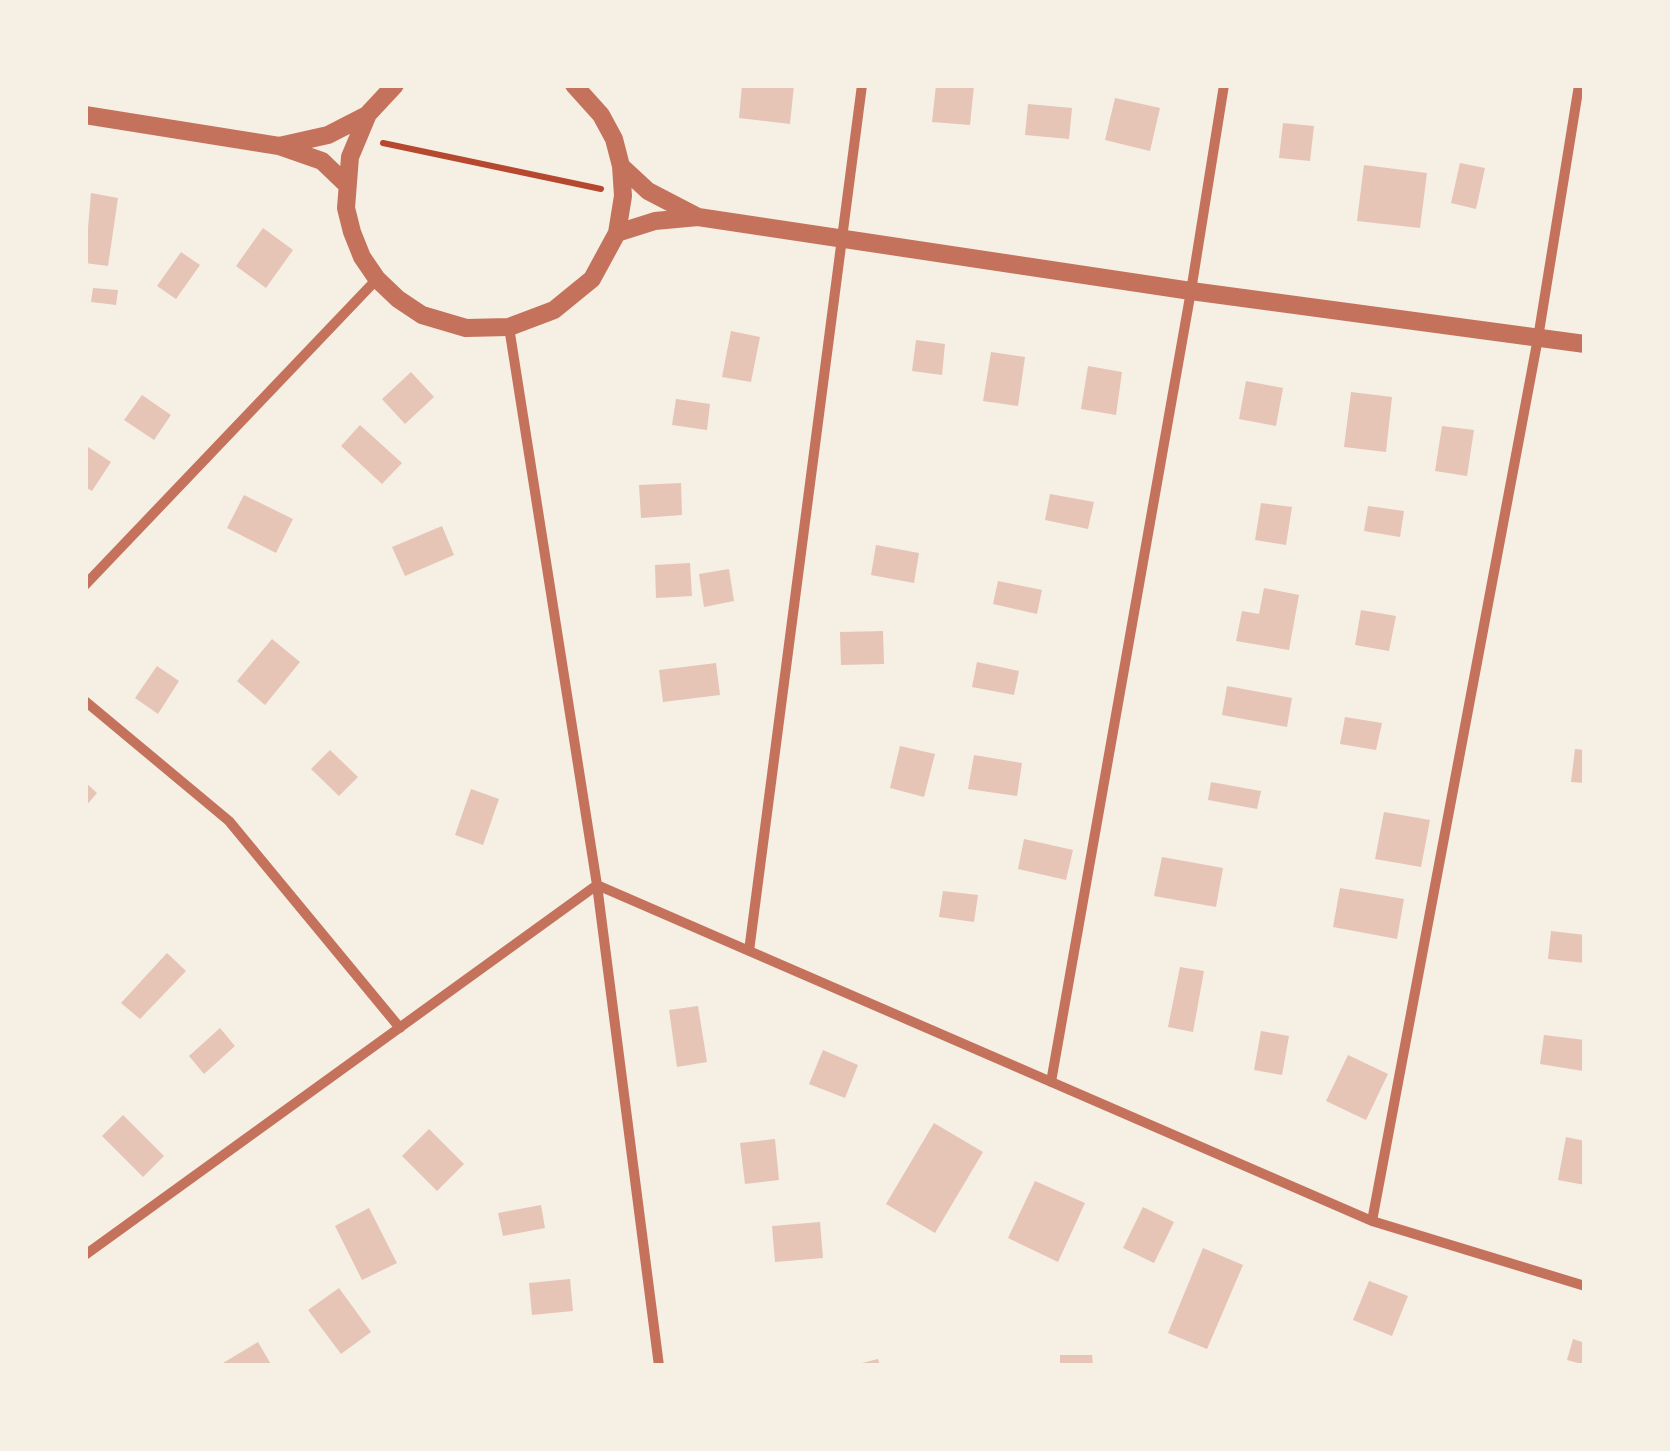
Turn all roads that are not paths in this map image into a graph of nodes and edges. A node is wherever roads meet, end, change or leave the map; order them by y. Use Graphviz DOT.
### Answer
graph roads {
  1 [pos="395,85"];
  2 [pos="574,85"];
  3 [pos="862,85"];
  4 [pos="1224,85"];
  5 [pos="1579,85"];
  6 [pos="368,114"];
  7 [pos="85,116"];
  8 [pos="279,146"];
  9 [pos="621,166"];
  10 [pos="346,184"];
  11 [pos="698,217"];
  12 [pos="617,233"];
  13 [pos="840,239"];
  14 [pos="378,279"];
  15 [pos="1191,292"];
  16 [pos="509,327"];
  17 [pos="1538,338"];
  18 [pos="1585,344"];
  19 [pos="85,585"];
  20 [pos="85,701"];
  21 [pos="597,885"];
  22 [pos="748,951"];
  23 [pos="400,1028"];
  24 [pos="1051,1082"];
  25 [pos="1372,1221"];
  26 [pos="85,1255"];
  27 [pos="1585,1286"];
  28 [pos="659,1366"];
  1 -- 6 [label="street"];
  2 -- 9 [label="street"];
  3 -- 13 [label="street"];
  4 -- 15 [label="street"];
  5 -- 17 [label="street"];
  6 -- 8 [label="street"];
  6 -- 10 [label="street"];
  7 -- 8 [label="street"];
  8 -- 10 [label="street"];
  9 -- 11 [label="street"];
  9 -- 12 [label="street"];
  10 -- 14 [label="street"];
  11 -- 12 [label="street"];
  11 -- 13 [label="street"];
  12 -- 16 [label="street"];
  13 -- 15 [label="street"];
  13 -- 22 [label="street"];
  14 -- 16 [label="street"];
  14 -- 19 [label="street"];
  15 -- 17 [label="street"];
  15 -- 24 [label="street"];
  16 -- 21 [label="street"];
  17 -- 18 [label="street"];
  17 -- 25 [label="street"];
  20 -- 23 [label="street"];
  21 -- 22 [label="street"];
  21 -- 23 [label="street"];
  21 -- 28 [label="street"];
  22 -- 24 [label="street"];
  23 -- 26 [label="street"];
  24 -- 25 [label="street"];
  25 -- 27 [label="street"];
}
